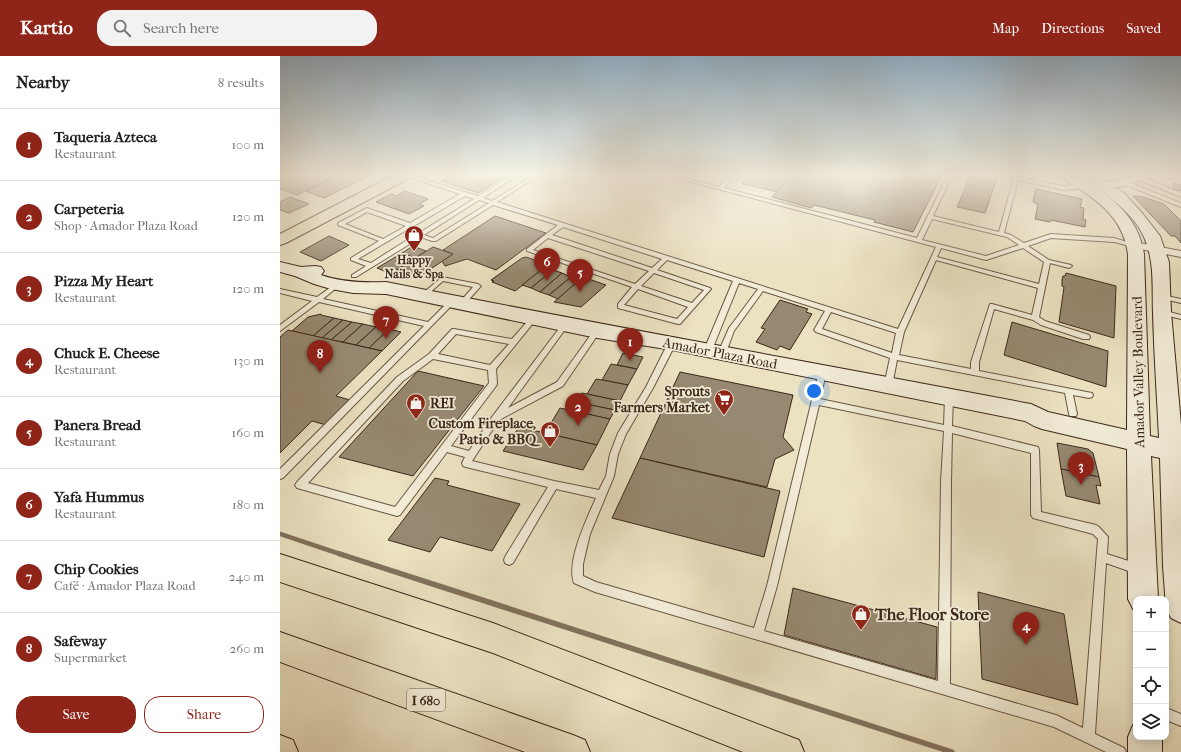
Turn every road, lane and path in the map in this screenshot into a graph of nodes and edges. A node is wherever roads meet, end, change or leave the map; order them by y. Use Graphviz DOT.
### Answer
graph roads {
  1 [pos="323,207"];
  2 [pos="343,207"];
  3 [pos="441,207"];
  4 [pos="463,207"];
  5 [pos="486,207"];
  6 [pos="507,207"];
  7 [pos="792,207"];
  8 [pos="935,207"];
  9 [pos="1008,207"];
  10 [pos="1113,207"];
  11 [pos="1130,207"];
  12 [pos="930,217"];
  13 [pos="410,225"];
  14 [pos="562,225"];
  15 [pos="280,229"];
  16 [pos="404,229"];
  17 [pos="420,234"];
  18 [pos="1001,234"];
  19 [pos="548,236"];
  20 [pos="280,240"];
  21 [pos="919,240"];
  22 [pos="384,241"];
  23 [pos="1134,244"];
  24 [pos="1023,245"];
  25 [pos="939,246"];
  26 [pos="1156,249"];
  27 [pos="1181,254"];
  28 [pos="666,258"];
  29 [pos="934,258"];
  30 [pos="1047,261"];
  31 [pos="371,265"];
  32 [pos="1069,266"];
  33 [pos="280,267"];
  34 [pos="653,270"];
  35 [pos="346,280"];
  36 [pos="736,280"];
  37 [pos="636,287"];
  38 [pos="1042,287"];
  39 [pos="762,288"];
  40 [pos="280,291"];
  41 [pos="424,295"];
  42 [pos="317,299"];
  43 [pos="458,302"];
  44 [pos="1181,302"];
  45 [pos="693,306"];
  46 [pos="1168,308"];
  47 [pos="829,310"];
  48 [pos="535,317"];
  49 [pos="1035,318"];
  50 [pos="566,324"];
  51 [pos="429,325"];
  52 [pos="280,329"];
  53 [pos="597,331"];
  54 [pos="900,332"];
  55 [pos="1086,337"];
  56 [pos="514,342"];
  57 [pos="672,343"];
  58 [pos="715,352"];
  59 [pos="432,356"];
  60 [pos="895,357"];
  61 [pos="492,368"];
  62 [pos="822,373"];
  63 [pos="975,373"];
  64 [pos="888,386"];
  65 [pos="1068,391"];
  66 [pos="1089,395"];
  67 [pos="949,398"];
  68 [pos="816,401"];
  69 [pos="1031,413"];
  70 [pos="1073,414"];
  71 [pos="496,419"];
  72 [pos="949,429"];
  73 [pos="1139,442"];
  74 [pos="445,448"];
  75 [pos="1176,454"];
  76 [pos="472,455"];
  77 [pos="280,475"];
  78 [pos="554,485"];
  79 [pos="602,495"];
  80 [pos="1178,521"];
  81 [pos="1102,557"];
  82 [pos="509,560"];
  83 [pos="280,568"];
  84 [pos="1142,571"];
  85 [pos="1143,596"];
  86 [pos="1181,608"];
  87 [pos="758,634"];
  88 [pos="280,647"];
  89 [pos="944,688"];
  90 [pos="1169,715"];
  91 [pos="1181,720"];
  92 [pos="1089,737"];
  93 [pos="1145,740"];
  94 [pos="573,752"];
  95 [pos="787,752"];
  96 [pos="1120,752"];
  97 [pos="1145,752"];
  1 -- 15 [label="main road"];
  2 -- 20 [label="main road"];
  3 -- 13 [label="lane"];
  4 -- 17 [label="lane"];
  5 -- 17 [label="lane"];
  6 -- 14 [label="lane"];
  7 -- 21 [label="lane"];
  8 -- 12 [label="lane"];
  9 -- 18 [label="lane"];
  10 -- 23 [label="street, Amador Valley Boulevard"];
  11 -- 26 [label="street, Amador Valley Boulevard"];
  12 -- 18 [label="lane"];
  12 -- 21 [label="lane"];
  13 -- 16 [label="lane"];
  13 -- 22 [label="lane"];
  14 -- 19 [label="lane"];
  14 -- 28 [label="lane"];
  16 -- 17 [label="lane"];
  16 -- 22 [label="lane"];
  17 -- 31 [label="lane"];
  18 -- 24 [label="lane"];
  19 -- 34 [label="lane"];
  19 -- 37 [label="lane"];
  21 -- 25 [label="lane"];
  22 -- 31 [label="lane"];
  23 -- 24 [label="lane"];
  23 -- 26 [label="street"];
  23 -- 73 [label="street, Amador Valley Boulevard"];
  24 -- 25 [label="lane"];
  24 -- 30 [label="lane"];
  25 -- 29 [label="lane"];
  26 -- 27 [label="street"];
  26 -- 46 [label="street, Amador Valley Boulevard"];
  28 -- 34 [label="lane"];
  28 -- 36 [label="lane"];
  29 -- 38 [label="lane"];
  29 -- 54 [label="lane"];
  30 -- 32 [label="lane"];
  30 -- 38 [label="lane"];
  31 -- 35 [label="lane"];
  33 -- 35 [label="street, Amador Plaza Road"];
  34 -- 37 [label="lane"];
  34 -- 45 [label="lane"];
  35 -- 41 [label="street, Amador Plaza Road"];
  35 -- 42 [label="lane"];
  36 -- 39 [label="lane"];
  36 -- 58 [label="lane"];
  37 -- 45 [label="lane"];
  37 -- 45 [label="lane"];
  38 -- 49 [label="lane"];
  39 -- 47 [label="lane"];
  39 -- 58 [label="lane"];
  40 -- 42 [label="lane"];
  41 -- 43 [label="street, Amador Plaza Road"];
  41 -- 43 [label="lane"];
  42 -- 51 [label="lane"];
  42 -- 52 [label="lane"];
  43 -- 48 [label="street, Amador Plaza Road"];
  43 -- 51 [label="lane"];
  44 -- 46 [label="lane"];
  46 -- 75 [label="street, Amador Valley Boulevard"];
  47 -- 54 [label="lane"];
  47 -- 60 [label="lane"];
  48 -- 50 [label="street, Amador Plaza Road"];
  48 -- 56 [label="lane"];
  49 -- 55 [label="lane"];
  49 -- 63 [label="lane"];
  50 -- 53 [label="street, Amador Plaza Road"];
  50 -- 71 [label="lane"];
  51 -- 77 [label="lane"];
  53 -- 57 [label="street, Amador Plaza Road"];
  53 -- 71 [label="lane"];
  54 -- 60 [label="lane"];
  56 -- 59 [label="lane"];
  56 -- 61 [label="lane"];
  57 -- 58 [label="street, Amador Plaza Road"];
  57 -- 79 [label="lane"];
  58 -- 62 [label="street, Amador Plaza Road"];
  59 -- 61 [label="lane"];
  59 -- 74 [label="lane"];
  60 -- 63 [label="lane"];
  60 -- 64 [label="lane"];
  61 -- 74 [label="lane"];
  62 -- 64 [label="street, Amador Plaza Road"];
  62 -- 68 [label="lane"];
  63 -- 65 [label="lane"];
  64 -- 67 [label="street, Amador Plaza Road"];
  65 -- 66 [label="lane"];
  65 -- 70 [label="lane"];
  67 -- 69 [label="street, Amador Plaza Road"];
  67 -- 72 [label="lane"];
  68 -- 72 [label="lane"];
  68 -- 87 [label="lane"];
  69 -- 70 [label="street, Amador Plaza Road"];
  69 -- 73 [label="street, Amador Plaza Road"];
  70 -- 73 [label="street, Amador Plaza Road"];
  71 -- 76 [label="lane"];
  72 -- 81 [label="lane"];
  72 -- 89 [label="lane"];
  73 -- 75 [label="street, Amador Plaza Road"];
  73 -- 84 [label="street, Amador Valley Boulevard"];
  74 -- 76 [label="lane"];
  75 -- 80 [label="street, Amador Valley Boulevard"];
  76 -- 78 [label="lane"];
  78 -- 79 [label="lane"];
  78 -- 82 [label="lane"];
  79 -- 87 [label="lane"];
  80 -- 86 [label="street, Amador Valley Boulevard"];
  81 -- 84 [label="lane"];
  81 -- 92 [label="lane"];
  83 -- 95 [label="main road"];
  84 -- 85 [label="street, Amador Valley Boulevard"];
  87 -- 89 [label="lane"];
  88 -- 94 [label="main road, I 680"];
  89 -- 92 [label="lane"];
  90 -- 91 [label="lane"];
  92 -- 96 [label="lane"];
  93 -- 97 [label="street"];
}
